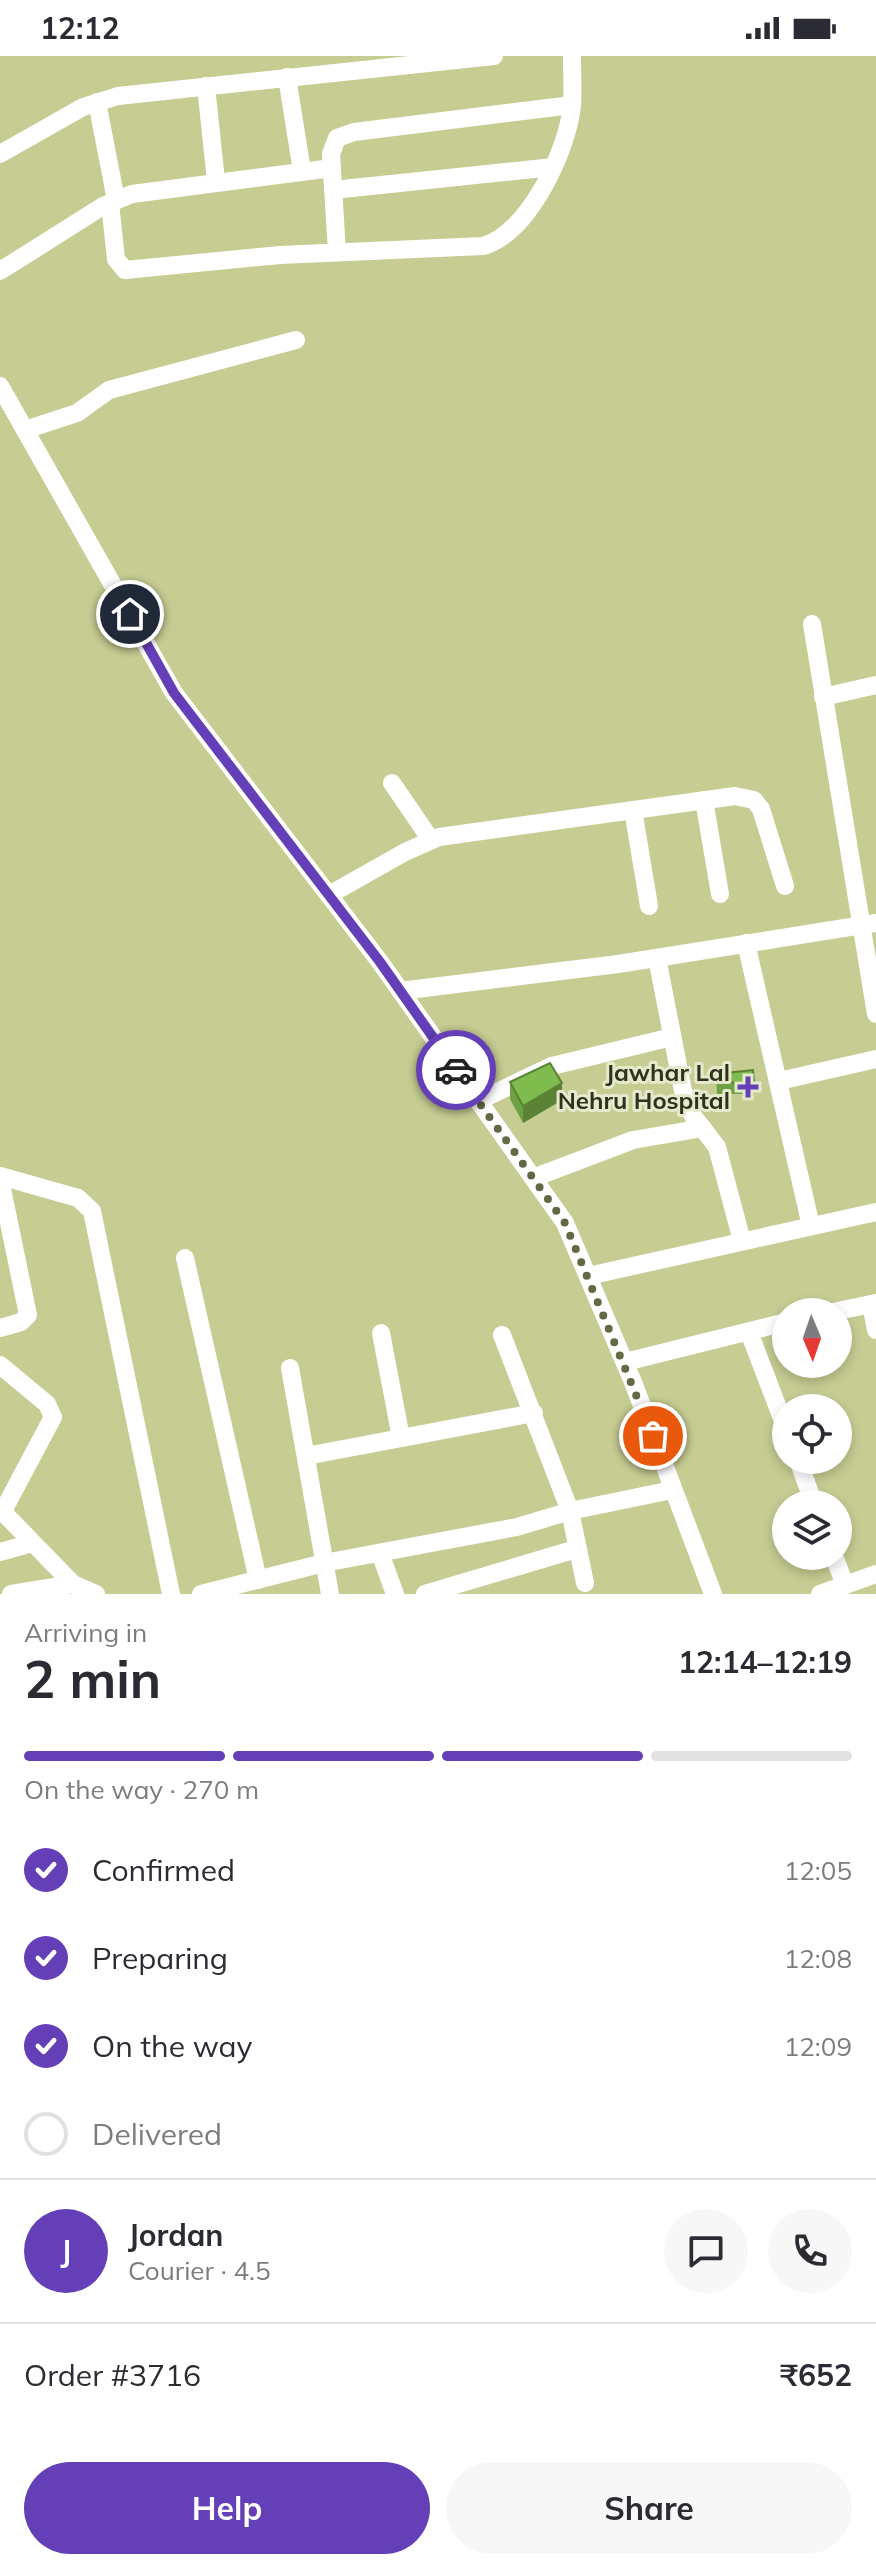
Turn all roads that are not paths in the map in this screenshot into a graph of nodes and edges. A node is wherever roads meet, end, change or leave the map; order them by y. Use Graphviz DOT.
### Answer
graph roads {
  1 [pos="494,56"];
  2 [pos="572,56"];
  3 [pos="448,58"];
  4 [pos="287,77"];
  5 [pos="206,86"];
  6 [pos="97,102"];
  7 [pos="572,105"];
  8 [pos="0,154"];
  9 [pos="553,167"];
  10 [pos="332,168"];
  11 [pos="302,171"];
  12 [pos="216,181"];
  13 [pos="333,190"];
  14 [pos="113,201"];
  15 [pos="337,252"];
  16 [pos="0,271"];
  17 [pos="296,340"];
  18 [pos="0,386"];
  19 [pos="25,430"];
  20 [pos="812,624"];
  21 [pos="876,685"];
  22 [pos="823,697"];
  23 [pos="392,783"];
  24 [pos="704,800"];
  25 [pos="633,810"];
  26 [pos="431,840"];
  27 [pos="785,886"];
  28 [pos="720,894"];
  29 [pos="329,895"];
  30 [pos="649,906"];
  31 [pos="868,924"];
  32 [pos="746,943"];
  33 [pos="657,958"];
  34 [pos="400,991"];
  35 [pos="876,1014"];
  36 [pos="672,1037"];
  37 [pos="876,1059"];
  38 [pos="779,1081"];
  39 [pos="478,1101"];
  40 [pos="703,1128"];
  41 [pos="0,1177"];
  42 [pos="533,1178"];
  43 [pos="876,1212"];
  44 [pos="811,1226"];
  45 [pos="742,1241"];
  46 [pos="185,1258"];
  47 [pos="588,1276"];
  48 [pos="873,1304"];
  49 [pos="852,1308"];
  50 [pos="772,1326"];
  51 [pos="0,1328"];
  52 [pos="876,1330"];
  53 [pos="749,1332"];
  54 [pos="381,1333"];
  55 [pos="502,1335"];
  56 [pos="625,1362"];
  57 [pos="0,1365"];
  58 [pos="290,1368"];
  59 [pos="773,1394"];
  60 [pos="534,1413"];
  61 [pos="401,1438"];
  62 [pos="306,1456"];
  63 [pos="672,1490"];
  64 [pos="1,1510"];
  65 [pos="570,1511"];
  66 [pos="32,1543"];
  67 [pos="576,1549"];
  68 [pos="0,1552"];
  69 [pos="380,1553"];
  70 [pos="324,1563"];
  71 [pos="839,1570"];
  72 [pos="876,1574"];
  73 [pos="258,1580"];
  74 [pos="585,1583"];
  75 [pos="73,1584"];
  76 [pos="845,1585"];
  77 [pos="18,1593"];
  78 [pos="96,1594"];
  79 [pos="171,1594"];
  80 [pos="202,1594"];
  81 [pos="330,1594"];
  82 [pos="395,1594"];
  83 [pos="425,1594"];
  84 [pos="713,1594"];
  85 [pos="820,1594"];
  1 -- 3 [label="street"];
  2 -- 7 [label="street"];
  3 -- 4 [label="street"];
  4 -- 5 [label="street"];
  4 -- 11 [label="street"];
  5 -- 6 [label="street"];
  5 -- 12 [label="street"];
  6 -- 8 [label="street"];
  6 -- 14 [label="street"];
  7 -- 9 [label="street"];
  7 -- 10 [label="street"];
  9 -- 13 [label="street"];
  9 -- 15 [label="street"];
  10 -- 11 [label="street"];
  10 -- 13 [label="street"];
  11 -- 12 [label="street"];
  12 -- 14 [label="street"];
  13 -- 15 [label="street"];
  14 -- 15 [label="street"];
  14 -- 16 [label="street"];
  17 -- 19 [label="street"];
  18 -- 19 [label="street"];
  19 -- 29 [label="street"];
  20 -- 22 [label="street"];
  21 -- 22 [label="street"];
  22 -- 31 [label="street"];
  23 -- 26 [label="street"];
  24 -- 25 [label="street"];
  24 -- 27 [label="street"];
  24 -- 28 [label="street"];
  25 -- 26 [label="street"];
  25 -- 30 [label="street"];
  26 -- 29 [label="street"];
  29 -- 34 [label="street"];
  31 -- 32 [label="street"];
  31 -- 35 [label="street"];
  32 -- 33 [label="street"];
  32 -- 38 [label="street"];
  33 -- 34 [label="street"];
  33 -- 36 [label="street"];
  34 -- 39 [label="street"];
  36 -- 39 [label="street"];
  36 -- 40 [label="street"];
  37 -- 38 [label="street"];
  38 -- 44 [label="street"];
  39 -- 42 [label="street"];
  40 -- 42 [label="street"];
  40 -- 45 [label="street"];
  41 -- 51 [label="street"];
  41 -- 79 [label="street"];
  42 -- 47 [label="street"];
  43 -- 44 [label="street"];
  44 -- 45 [label="street"];
  45 -- 47 [label="street"];
  46 -- 73 [label="street"];
  47 -- 56 [label="street"];
  48 -- 49 [label="street"];
  48 -- 52 [label="street"];
  50 -- 53 [label="street"];
  53 -- 56 [label="street"];
  53 -- 59 [label="street"];
  54 -- 61 [label="street"];
  55 -- 60 [label="street"];
  56 -- 63 [label="street"];
  57 -- 64 [label="street"];
  58 -- 62 [label="street"];
  60 -- 61 [label="street"];
  60 -- 65 [label="street"];
  61 -- 62 [label="street"];
  62 -- 70 [label="street"];
  63 -- 65 [label="street"];
  63 -- 84 [label="street"];
  64 -- 66 [label="street"];
  65 -- 67 [label="street"];
  65 -- 69 [label="street"];
  66 -- 68 [label="street"];
  66 -- 75 [label="street"];
  67 -- 74 [label="street"];
  67 -- 83 [label="street"];
  69 -- 70 [label="street"];
  69 -- 82 [label="street"];
  70 -- 73 [label="street"];
  70 -- 81 [label="street"];
  71 -- 76 [label="street"];
  72 -- 76 [label="street"];
  73 -- 80 [label="street"];
  75 -- 77 [label="street"];
  75 -- 78 [label="street"];
  76 -- 85 [label="street"];
}
